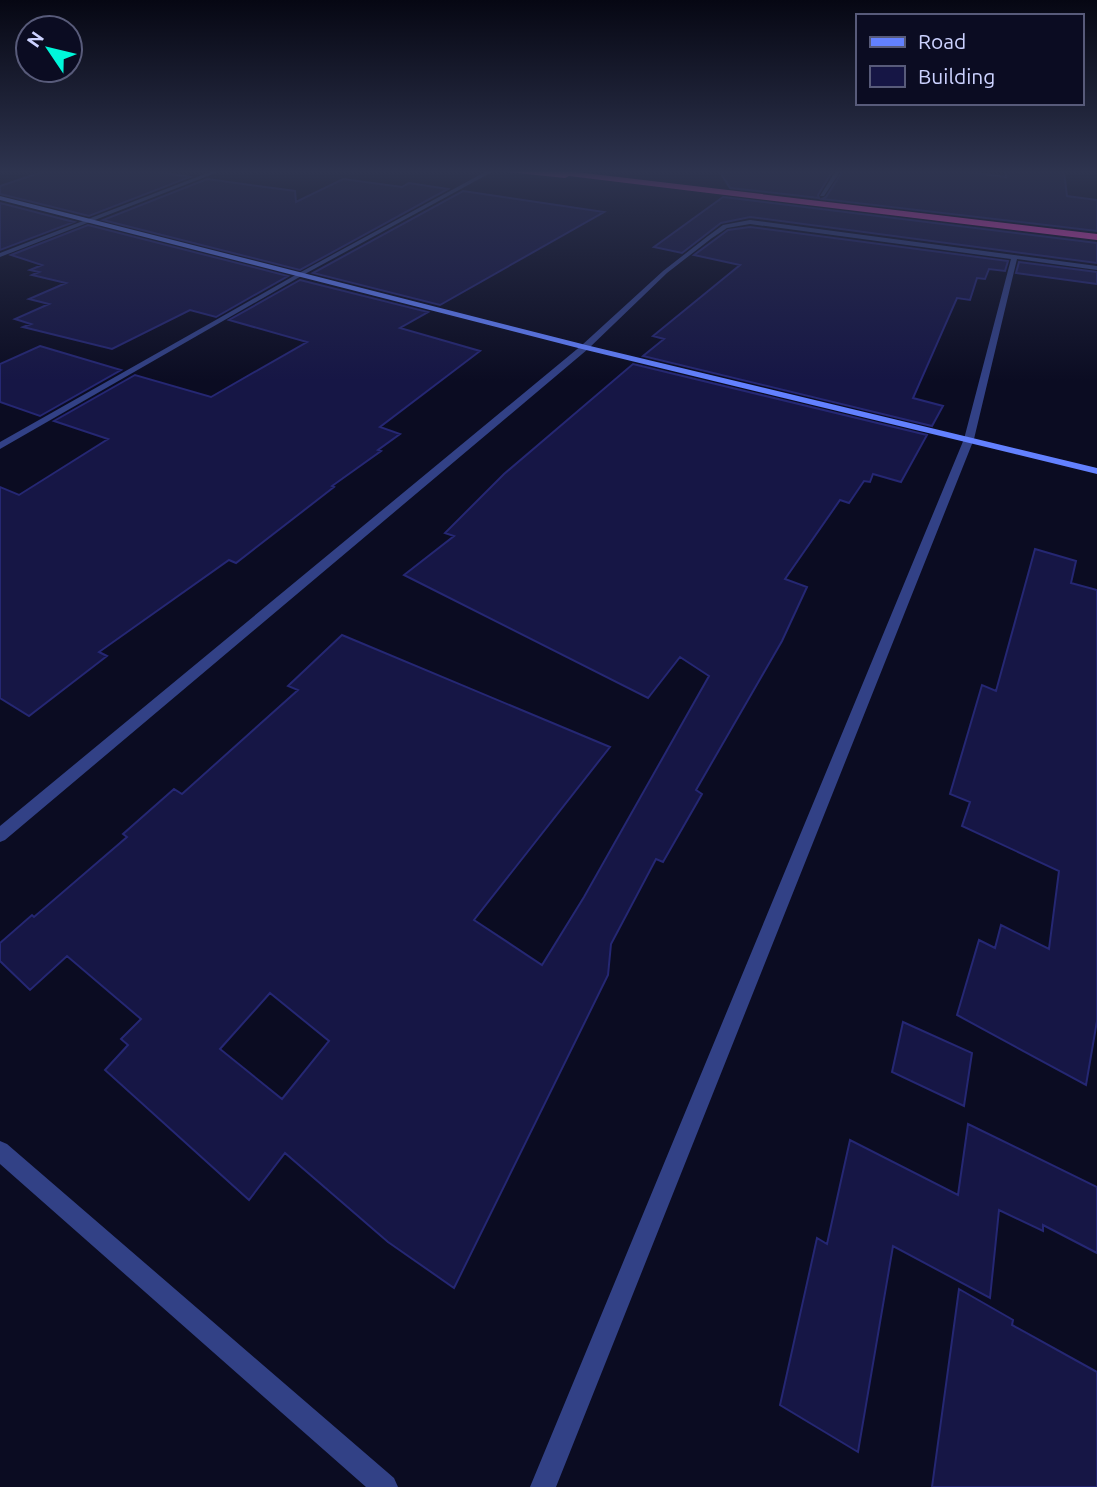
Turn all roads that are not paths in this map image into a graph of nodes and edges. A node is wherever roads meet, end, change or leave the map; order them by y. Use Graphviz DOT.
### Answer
graph roads {
  1 [pos="36,241"];
  2 [pos="171,241"];
  3 [pos="362,241"];
  4 [pos="705,241"];
  5 [pos="901,241"];
  6 [pos="0,255"];
  7 [pos="1015,256"];
  8 [pos="1097,268"];
  9 [pos="301,274"];
  10 [pos="585,347"];
  11 [pos="969,439"];
  12 [pos="0,446"];
  13 [pos="1097,471"];
  14 [pos="0,835"];
  15 [pos="0,1151"];
  16 [pos="385,1487"];
  17 [pos="543,1487"];
  1 -- 6 [label="street"];
  2 -- 9 [label="main road"];
  3 -- 9 [label="street"];
  4 -- 10 [label="street"];
  5 -- 7 [label="street"];
  7 -- 8 [label="street"];
  7 -- 11 [label="street"];
  9 -- 10 [label="main road"];
  9 -- 12 [label="street"];
  10 -- 11 [label="main road"];
  10 -- 14 [label="street"];
  11 -- 13 [label="main road"];
  11 -- 17 [label="street"];
  15 -- 16 [label="street"];
}
